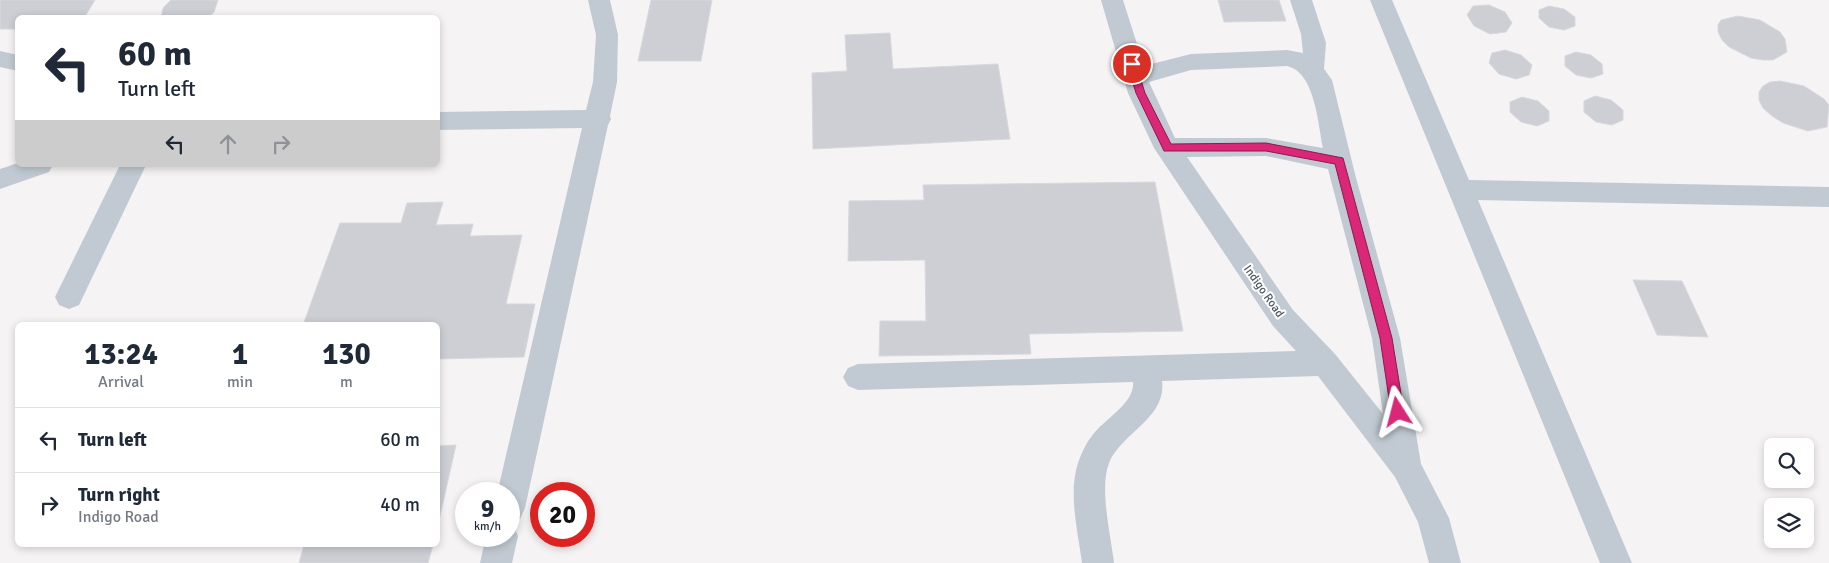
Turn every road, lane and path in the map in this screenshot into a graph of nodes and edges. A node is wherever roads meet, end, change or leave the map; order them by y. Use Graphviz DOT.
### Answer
graph roads {
  1 [pos="599,0"];
  2 [pos="1112,0"];
  3 [pos="1300,0"];
  4 [pos="1381,0"];
  5 [pos="0,59"];
  6 [pos="15,62"];
  7 [pos="1312,69"];
  8 [pos="1136,78"];
  9 [pos="599,119"];
  10 [pos="440,121"];
  11 [pos="1167,148"];
  12 [pos="1339,161"];
  13 [pos="34,167"];
  14 [pos="132,167"];
  15 [pos="0,179"];
  16 [pos="1460,190"];
  17 [pos="1829,197"];
  18 [pos="69,297"];
  19 [pos="1324,363"];
  20 [pos="1145,369"];
  21 [pos="858,377"];
  22 [pos="1406,467"];
  23 [pos="515,482"];
  24 [pos="500,547"];
  25 [pos="496,563"];
  26 [pos="1098,563"];
  27 [pos="1445,563"];
  28 [pos="1616,563"];
  1 -- 9 [label="lane"];
  2 -- 8 [label="lane, Indigo Road"];
  3 -- 7 [label="lane"];
  4 -- 16 [label="lane"];
  5 -- 6 [label="lane"];
  7 -- 8 [label="lane"];
  7 -- 12 [label="lane"];
  8 -- 11 [label="lane, Indigo Road"];
  9 -- 10 [label="lane"];
  9 -- 23 [label="lane"];
  11 -- 12 [label="lane"];
  11 -- 19 [label="lane, Indigo Road"];
  12 -- 22 [label="lane"];
  13 -- 15 [label="lane"];
  14 -- 18 [label="lane"];
  16 -- 17 [label="lane"];
  16 -- 28 [label="lane"];
  19 -- 20 [label="lane"];
  19 -- 22 [label="lane, Indigo Road"];
  20 -- 21 [label="lane"];
  20 -- 26 [label="lane"];
  22 -- 27 [label="lane, Indigo Road"];
  24 -- 25 [label="lane"];
}
